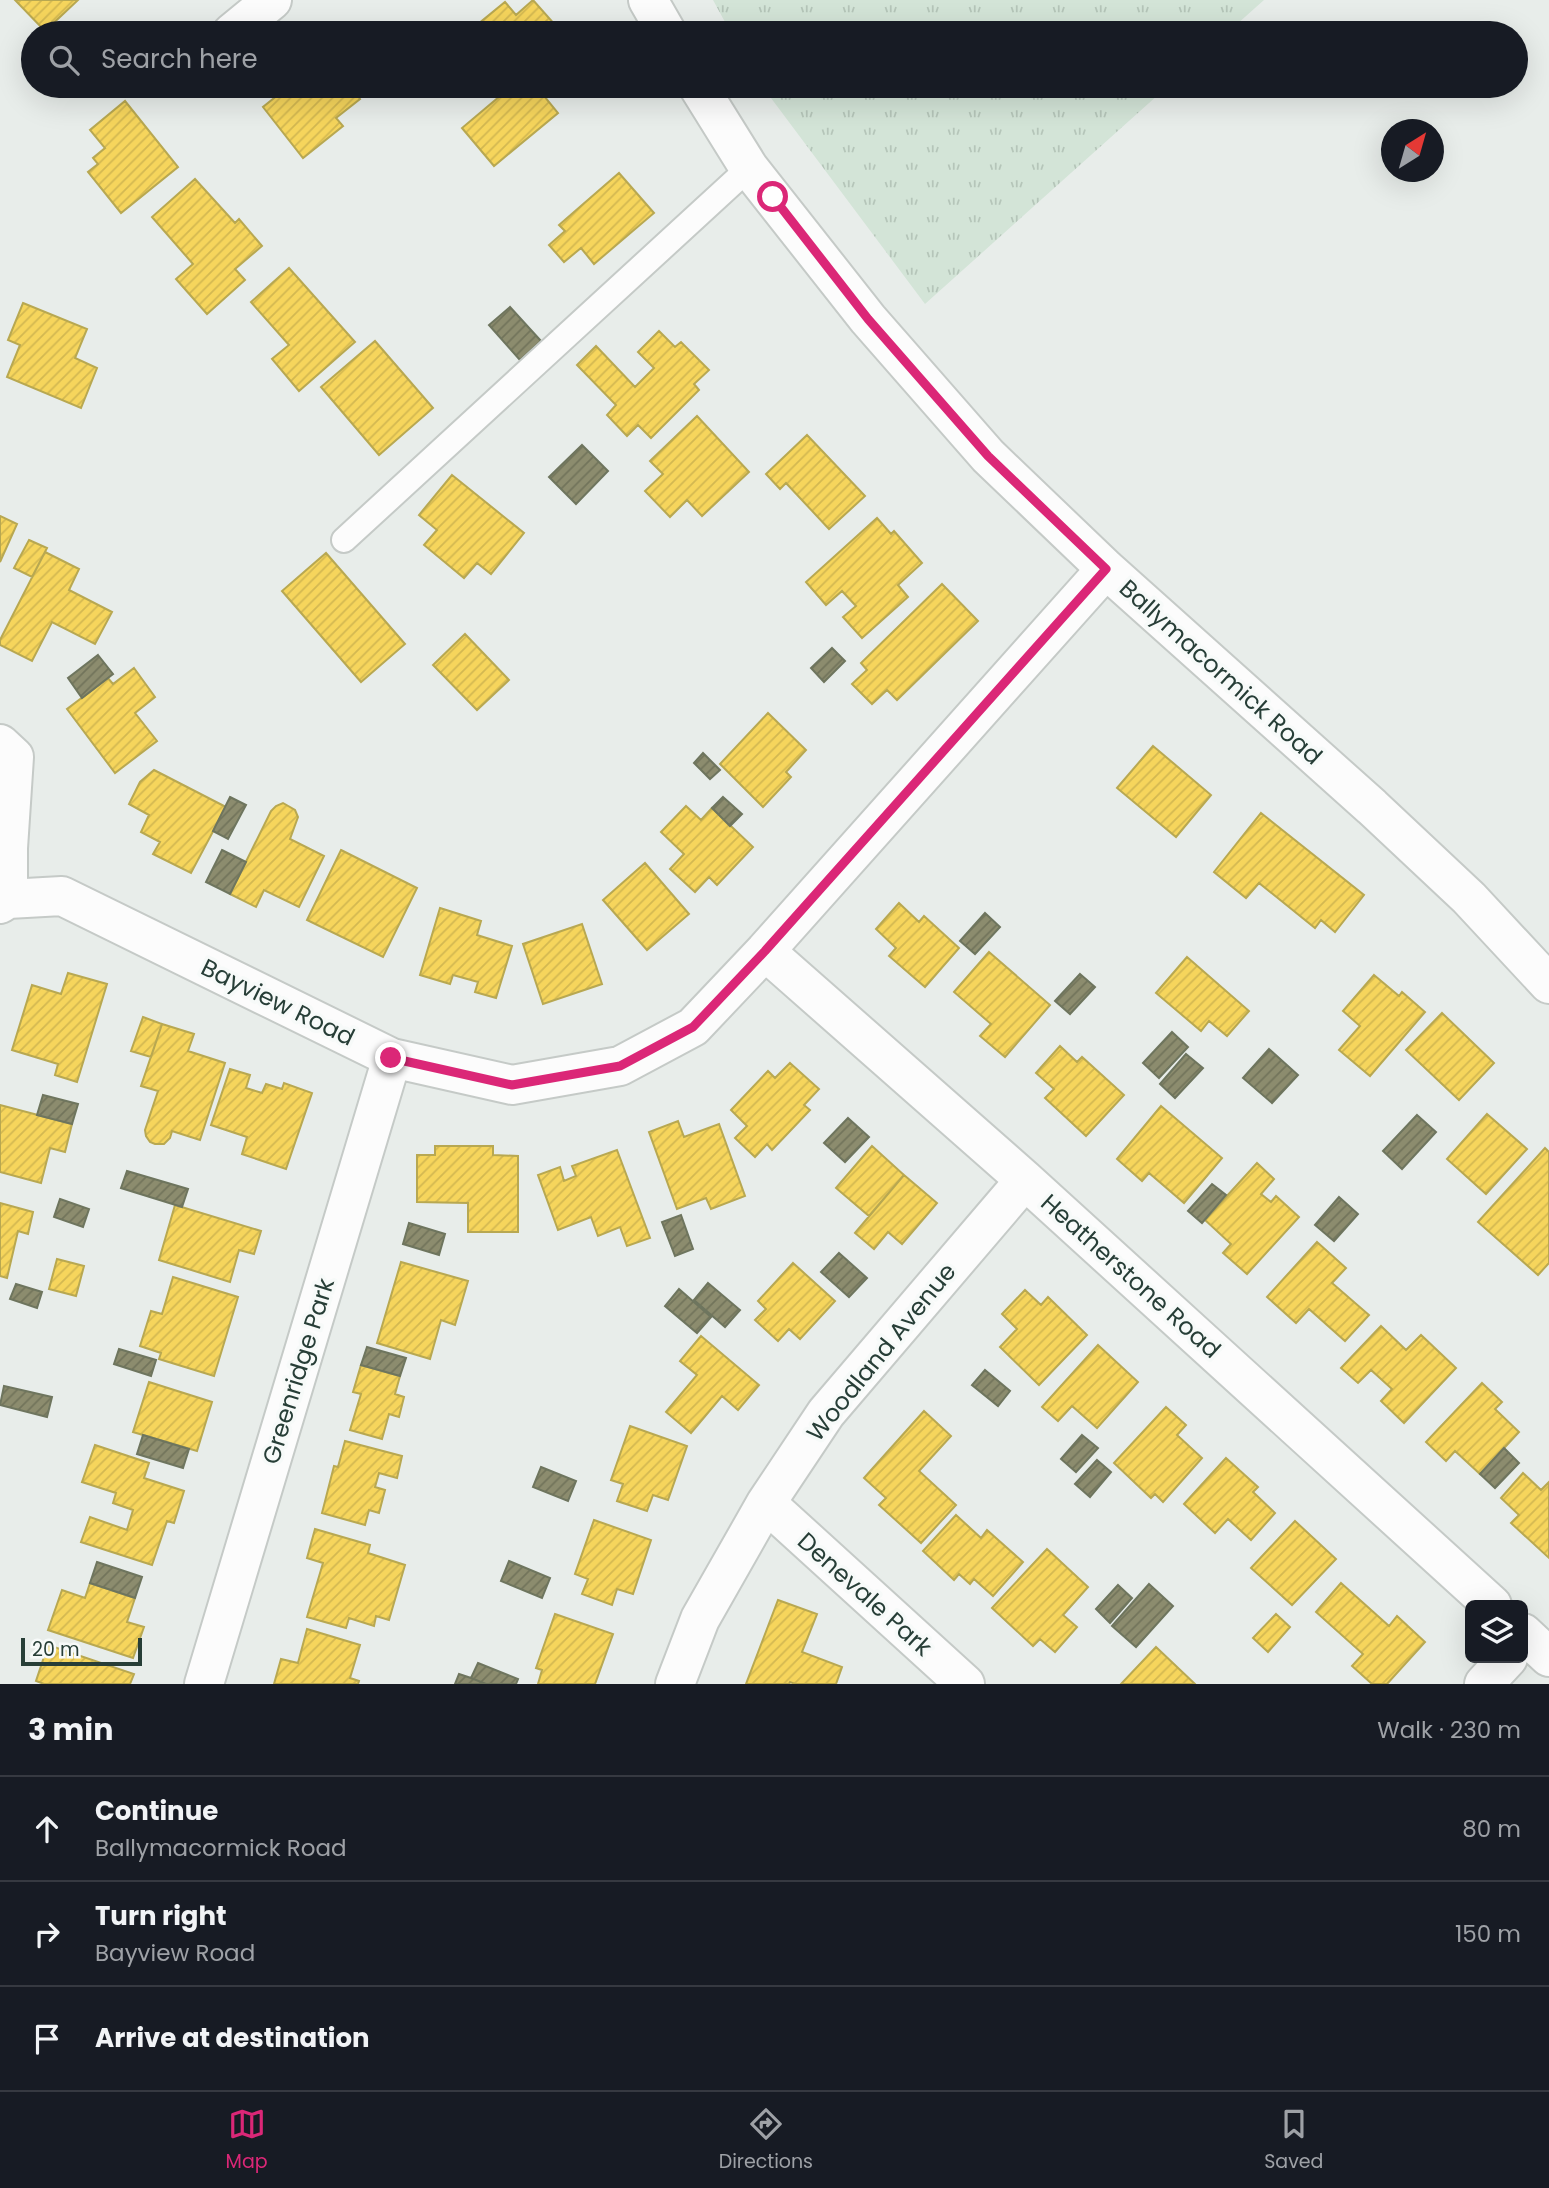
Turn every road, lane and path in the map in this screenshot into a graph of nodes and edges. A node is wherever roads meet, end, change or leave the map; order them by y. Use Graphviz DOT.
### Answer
graph roads {
  1 [pos="272,0"];
  2 [pos="648,0"];
  3 [pos="247,21"];
  4 [pos="660,21"];
  5 [pos="705,98"];
  6 [pos="749,168"];
  7 [pos="344,540"];
  8 [pos="1106,569"];
  9 [pos="0,744"];
  10 [pos="4,902"];
  11 [pos="765,951"];
  12 [pos="1549,984"];
  13 [pos="391,1058"];
  14 [pos="1025,1180"];
  15 [pos="766,1503"];
  16 [pos="1487,1600"];
  17 [pos="1507,1663"];
  18 [pos="204,1684"];
  19 [pos="675,1684"];
  20 [pos="965,1684"];
  21 [pos="1484,1684"];
  1 -- 3 [label="street"];
  2 -- 4 [label="street"];
  5 -- 6 [label="street, Ballymacormick Road"];
  6 -- 7 [label="lane"];
  6 -- 8 [label="street, Ballymacormick Road"];
  8 -- 11 [label="street, Bayview Road"];
  8 -- 12 [label="street, Ballymacormick Road"];
  9 -- 10 [label="street"];
  10 -- 13 [label="street, Bayview Road"];
  11 -- 13 [label="street, Bayview Road"];
  11 -- 14 [label="street, Heatherstone Road"];
  13 -- 18 [label="street, Greenridge Park"];
  14 -- 15 [label="street, Woodland Avenue"];
  14 -- 16 [label="street, Heatherstone Road"];
  15 -- 19 [label="street, Woodland Avenue"];
  15 -- 20 [label="street, Denevale Park"];
  17 -- 21 [label="street"];
}
